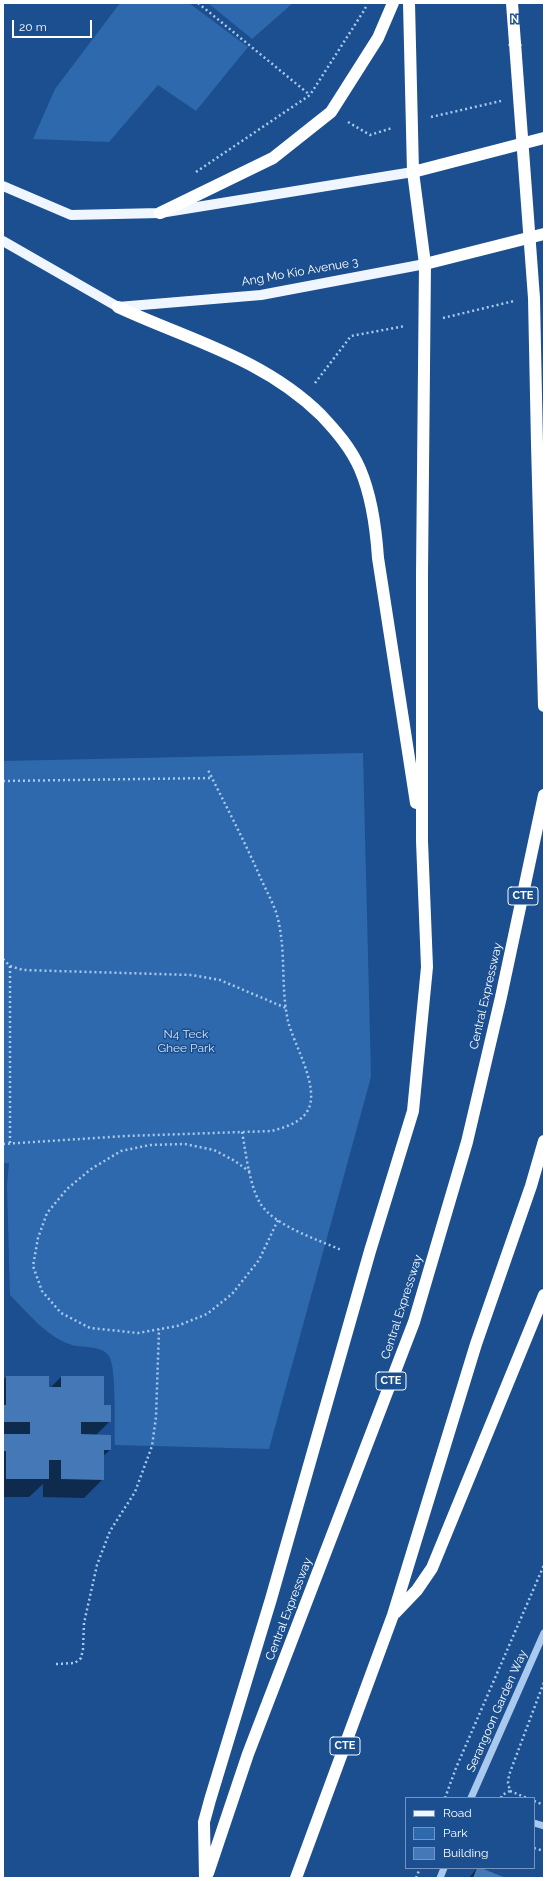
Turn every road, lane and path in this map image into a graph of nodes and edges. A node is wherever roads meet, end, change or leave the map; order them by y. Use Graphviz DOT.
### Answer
graph roads {
  1 [pos="198,3"];
  2 [pos="366,3"];
  3 [pos="393,3"];
  4 [pos="409,3"];
  5 [pos="512,3"];
  6 [pos="310,95"];
  7 [pos="505,100"];
  8 [pos="331,112"];
  9 [pos="412,121"];
  10 [pos="544,138"];
  11 [pos="413,172"];
  12 [pos="193,174"];
  13 [pos="3,186"];
  14 [pos="160,213"];
  15 [pos="544,234"];
  16 [pos="3,241"];
  17 [pos="425,264"];
  18 [pos="118,307"];
  19 [pos="544,706"];
  20 [pos="208,770"];
  21 [pos="212,778"];
  22 [pos="3,781"];
  23 [pos="544,795"];
  24 [pos="422,841"];
  25 [pos="3,959"];
  26 [pos="10,966"];
  27 [pos="286,1008"];
  28 [pos="242,1132"];
  29 [pos="544,1141"];
  30 [pos="10,1143"];
  31 [pos="3,1144"];
  32 [pos="250,1172"];
  33 [pos="278,1220"];
  34 [pos="341,1250"];
  35 [pos="544,1295"];
  36 [pos="159,1329"];
  37 [pos="544,1565"];
  38 [pos="393,1615"];
  39 [pos="544,1633"];
  40 [pos="56,1664"];
  41 [pos="544,1682"];
  42 [pos="510,1791"];
  43 [pos="445,1797"];
  44 [pos="473,1797"];
  45 [pos="501,1797"];
  46 [pos="525,1797"];
  47 [pos="206,1878"];
  48 [pos="296,1878"];
  1 -- 6 [label="path"];
  2 -- 6 [label="path"];
  3 -- 8 [label="highway"];
  4 -- 9 [label="highway"];
  5 -- 19 [label="highway, bridge"];
  6 -- 12 [label="path"];
  7 -- 9 [label="path"];
  8 -- 9 [label="path"];
  8 -- 14 [label="highway"];
  9 -- 11 [label="highway"];
  10 -- 11 [label="highway"];
  11 -- 14 [label="main road"];
  11 -- 17 [label="highway"];
  13 -- 14 [label="main road"];
  15 -- 17 [label="highway, Ang Mo Kio Avenue 3"];
  16 -- 18 [label="main road"];
  17 -- 18 [label="main road, Ang Mo Kio Avenue 3"];
  17 -- 24 [label="highway"];
  18 -- 24 [label="highway"];
  20 -- 21 [label="path"];
  21 -- 22 [label="path"];
  21 -- 27 [label="path"];
  23 -- 47 [label="highway, Central Expressway / CTE"];
  24 -- 47 [label="highway"];
  25 -- 26 [label="path"];
  26 -- 27 [label="path"];
  26 -- 30 [label="path"];
  27 -- 28 [label="path"];
  28 -- 30 [label="path"];
  28 -- 32 [label="path"];
  29 -- 38 [label="highway, CTE"];
  30 -- 31 [label="path"];
  32 -- 33 [label="path"];
  32 -- 36 [label="path"];
  33 -- 34 [label="path"];
  33 -- 36 [label="path"];
  35 -- 38 [label="highway"];
  36 -- 40 [label="path"];
  37 -- 43 [label="path"];
  38 -- 48 [label="highway, CTE"];
  39 -- 44 [label="street, Serangoon Garden Way"];
  41 -- 42 [label="path"];
  42 -- 45 [label="path"];
  42 -- 46 [label="path"];
}
